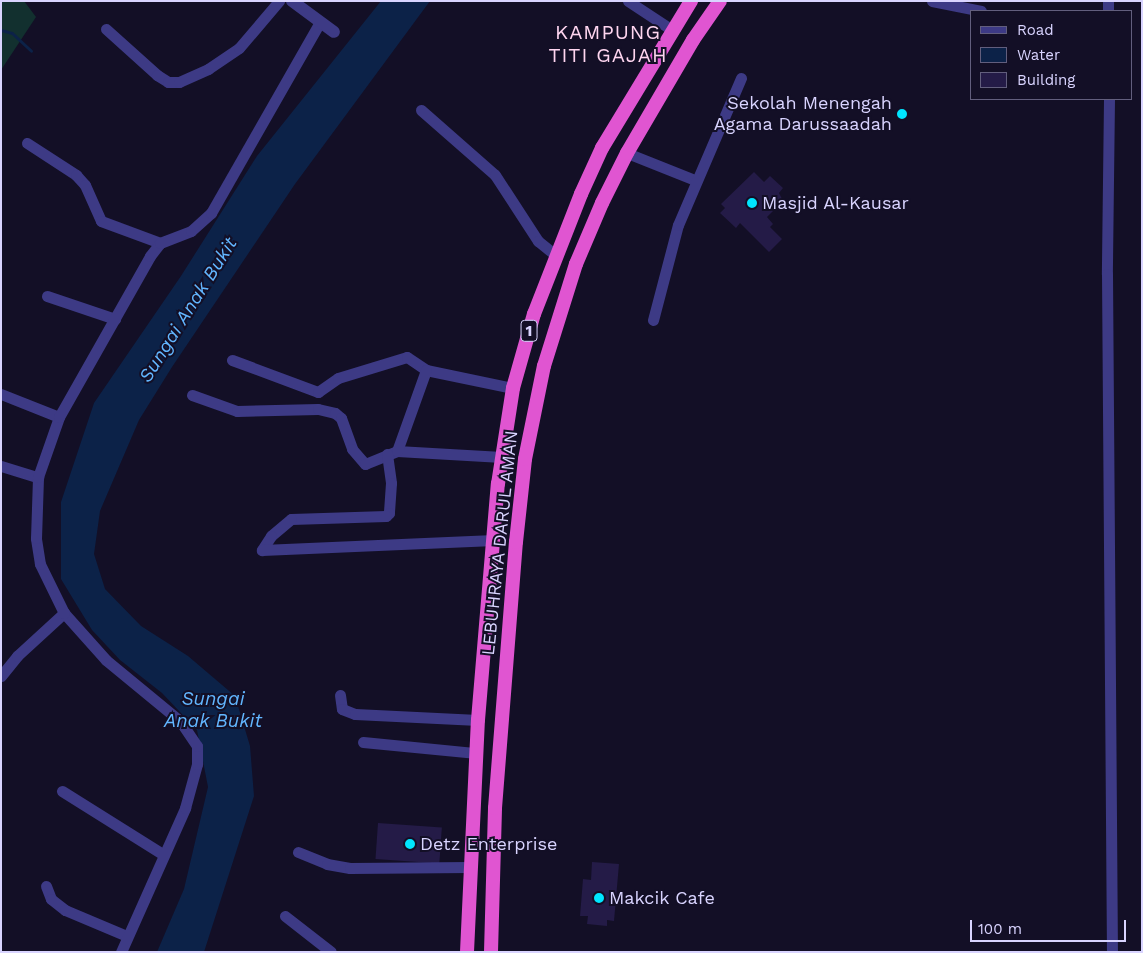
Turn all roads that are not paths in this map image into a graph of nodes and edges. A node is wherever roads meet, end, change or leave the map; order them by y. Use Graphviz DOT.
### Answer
graph roads {
  1 [pos="279,1"];
  2 [pos="292,1"];
  3 [pos="628,1"];
  4 [pos="691,1"];
  5 [pos="720,1"];
  6 [pos="932,1"];
  7 [pos="976,10"];
  8 [pos="320,22"];
  9 [pos="106,29"];
  10 [pos="672,30"];
  11 [pos="334,32"];
  12 [pos="741,78"];
  13 [pos="1109,100"];
  14 [pos="421,110"];
  15 [pos="27,143"];
  16 [pos="627,153"];
  17 [pos="695,180"];
  18 [pos="160,243"];
  19 [pos="555,255"];
  20 [pos="47,296"];
  21 [pos="115,318"];
  22 [pos="653,320"];
  23 [pos="232,360"];
  24 [pos="426,370"];
  25 [pos="513,388"];
  26 [pos="1,394"];
  27 [pos="192,395"];
  28 [pos="59,417"];
  29 [pos="392,453"];
  30 [pos="502,457"];
  31 [pos="1,466"];
  32 [pos="38,477"];
  33 [pos="494,540"];
  34 [pos="64,613"];
  35 [pos="510,619"];
  36 [pos="484,645"];
  37 [pos="506,668"];
  38 [pos="1,676"];
  39 [pos="340,695"];
  40 [pos="480,696"];
  41 [pos="478,720"];
  42 [pos="363,742"];
  43 [pos="476,754"];
  44 [pos="62,791"];
  45 [pos="298,852"];
  46 [pos="164,855"];
  47 [pos="470,866"];
  48 [pos="46,886"];
  49 [pos="285,916"];
  50 [pos="126,936"];
  51 [pos="121,952"];
  52 [pos="331,952"];
  53 [pos="467,952"];
  54 [pos="491,952"];
  55 [pos="1112,952"];
  1 -- 9 [label="street"];
  2 -- 8 [label="street"];
  3 -- 10 [label="street"];
  4 -- 10 [label="highway, LEBUHRAYA DARUL AMAN / 1"];
  5 -- 16 [label="highway, LEBUHRAYA DARUL AMAN / 1"];
  6 -- 7 [label="street"];
  8 -- 11 [label="street"];
  8 -- 18 [label="street"];
  10 -- 19 [label="highway, LEBUHRAYA DARUL AMAN / 1"];
  12 -- 17 [label="street"];
  13 -- 55 [label="street"];
  14 -- 19 [label="street"];
  15 -- 18 [label="street"];
  16 -- 17 [label="street"];
  16 -- 35 [label="highway, LEBUHRAYA DARUL AMAN / 1"];
  17 -- 22 [label="street"];
  18 -- 21 [label="street"];
  19 -- 25 [label="highway, LEBUHRAYA DARUL AMAN / 1"];
  20 -- 21 [label="street"];
  21 -- 28 [label="street"];
  23 -- 24 [label="street"];
  24 -- 25 [label="street"];
  24 -- 29 [label="street"];
  25 -- 30 [label="highway, LEBUHRAYA DARUL AMAN / 1"];
  26 -- 28 [label="street"];
  27 -- 29 [label="street"];
  28 -- 32 [label="street"];
  29 -- 30 [label="street"];
  29 -- 33 [label="street"];
  30 -- 33 [label="highway, LEBUHRAYA DARUL AMAN / 1"];
  31 -- 32 [label="street"];
  32 -- 34 [label="street"];
  33 -- 36 [label="highway, LEBUHRAYA DARUL AMAN / 1"];
  34 -- 38 [label="street"];
  34 -- 46 [label="street"];
  35 -- 36 [label="highway"];
  35 -- 37 [label="highway, LEBUHRAYA DARUL AMAN / 1"];
  36 -- 40 [label="highway, LEBUHRAYA DARUL AMAN / 1"];
  37 -- 40 [label="highway"];
  37 -- 54 [label="highway, LEBUHRAYA DARUL AMAN / 1"];
  39 -- 41 [label="street"];
  40 -- 41 [label="highway, LEBUHRAYA DARUL AMAN / 1"];
  41 -- 43 [label="highway, LEBUHRAYA DARUL AMAN / 1"];
  42 -- 43 [label="street"];
  43 -- 47 [label="highway, LEBUHRAYA DARUL AMAN / 1"];
  44 -- 46 [label="street"];
  45 -- 47 [label="street"];
  46 -- 50 [label="street"];
  47 -- 53 [label="highway, LEBUHRAYA DARUL AMAN / 1"];
  48 -- 50 [label="street"];
  49 -- 52 [label="street"];
  50 -- 51 [label="street"];
}
